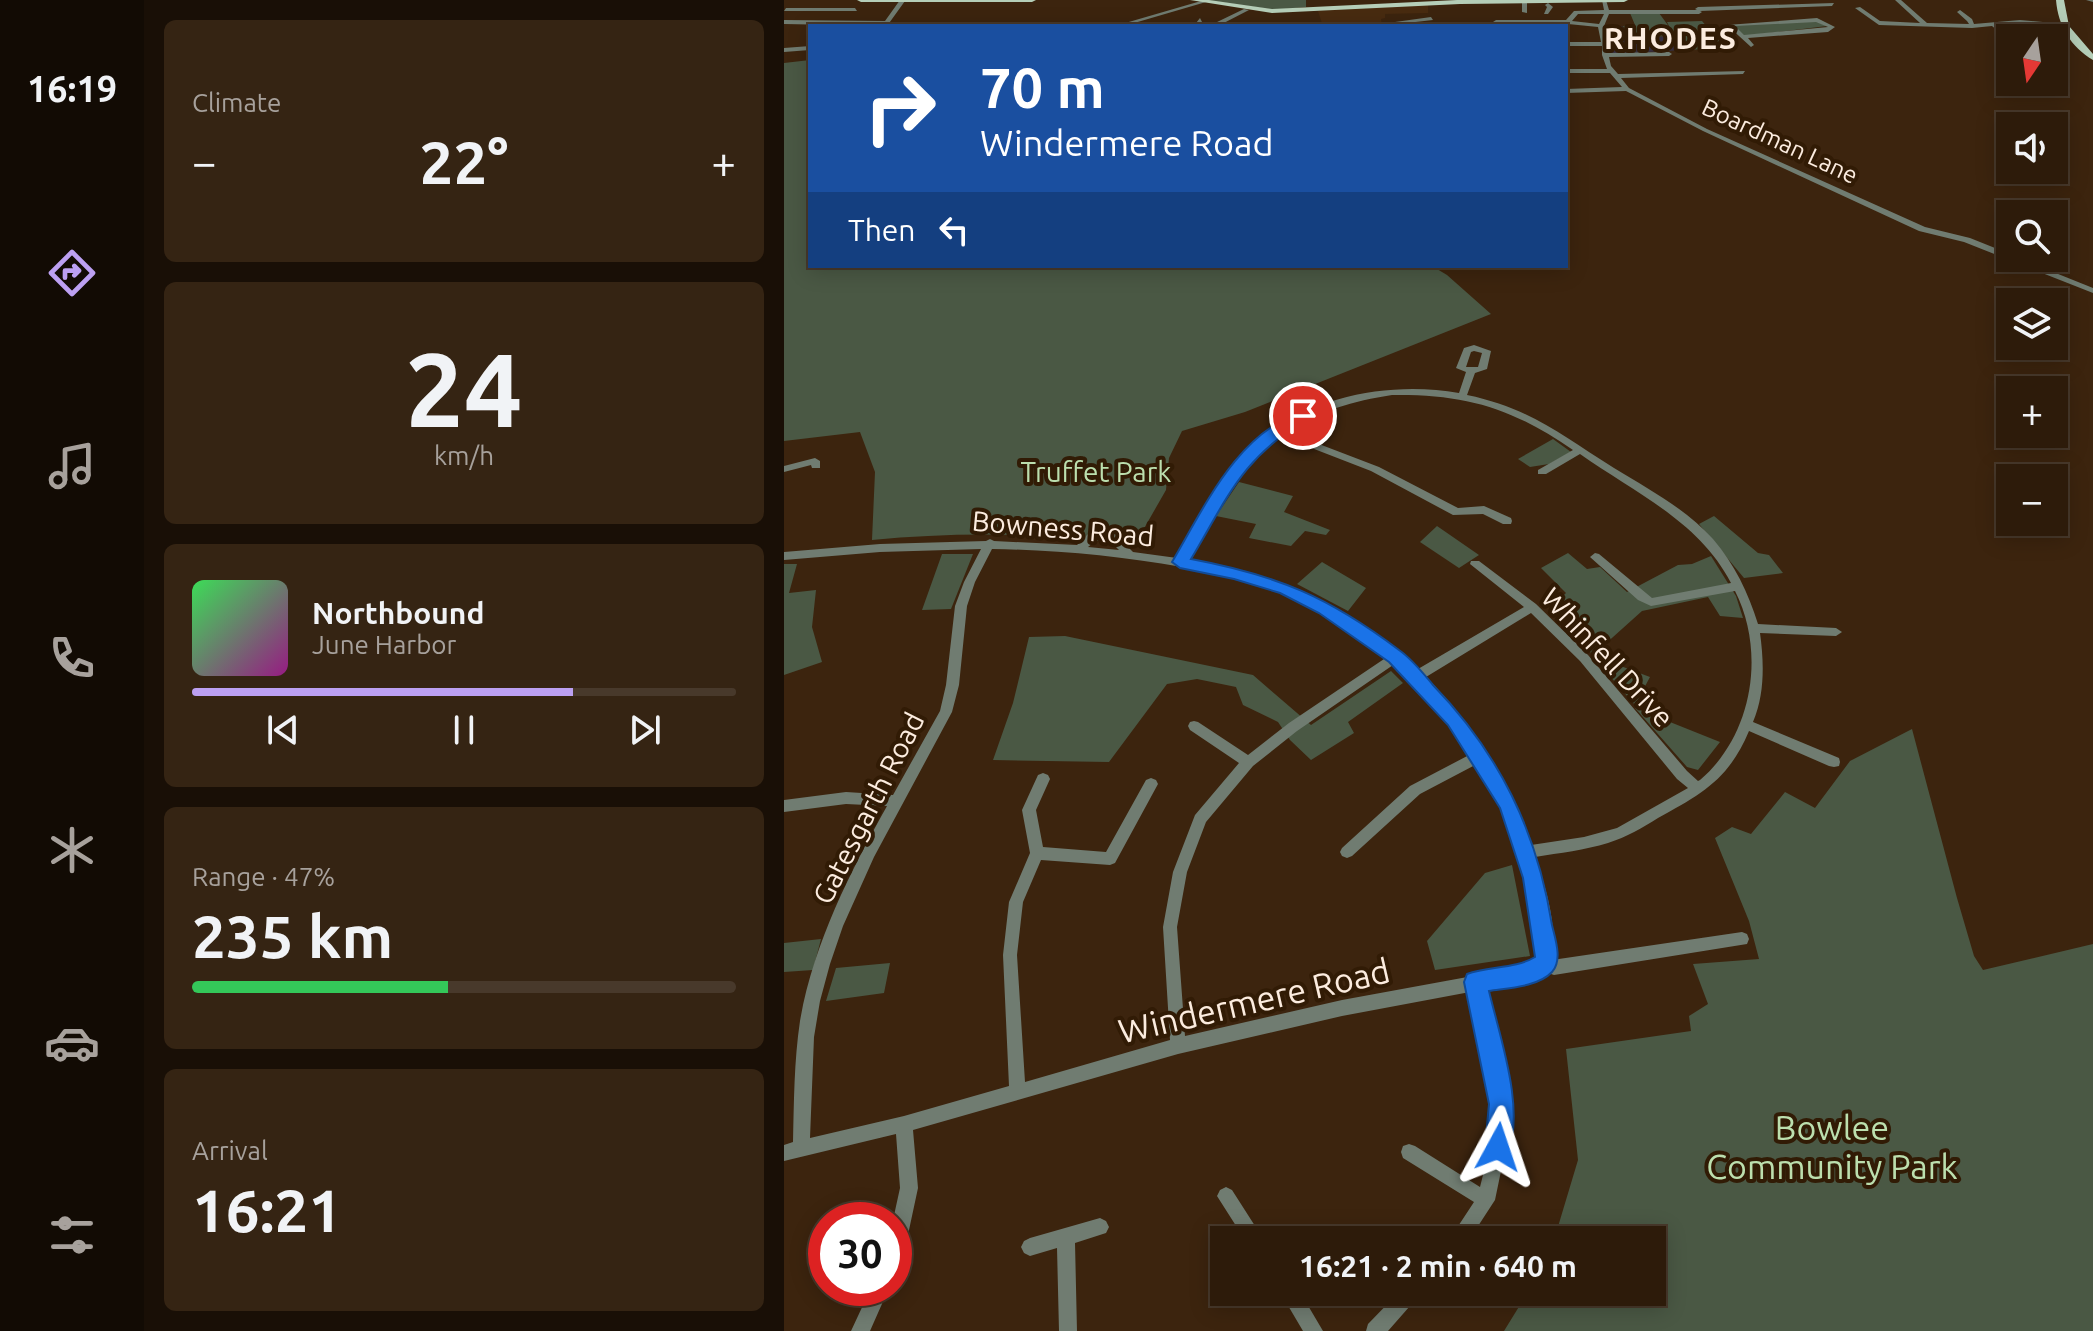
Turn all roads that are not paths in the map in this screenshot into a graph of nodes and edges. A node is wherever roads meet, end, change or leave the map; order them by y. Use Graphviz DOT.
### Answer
graph roads {
  1 [pos="797,0"];
  2 [pos="861,0"];
  3 [pos="1032,0"];
  4 [pos="1624,0"];
  5 [pos="1689,0"];
  6 [pos="1764,0"];
  7 [pos="1898,0"];
  8 [pos="2060,0"];
  9 [pos="902,1"];
  10 [pos="1199,1"];
  11 [pos="1604,1"];
  12 [pos="1524,2"];
  13 [pos="1429,3"];
  14 [pos="1546,3"];
  15 [pos="1832,4"];
  16 [pos="1770,6"];
  17 [pos="1858,8"];
  18 [pos="785,10"];
  19 [pos="855,10"];
  20 [pos="1246,10"];
  21 [pos="1525,12"];
  22 [pos="1607,12"];
  23 [pos="1960,12"];
  24 [pos="1700,13"];
  25 [pos="1200,20"];
  26 [pos="1785,21"];
  27 [pos="784,22"];
  28 [pos="1398,22"];
  29 [pos="1431,22"];
  30 [pos="1496,22"];
  31 [pos="1568,22"];
  32 [pos="1924,23"];
  33 [pos="851,24"];
  34 [pos="886,24"];
  35 [pos="1124,24"];
  36 [pos="1207,24"];
  37 [pos="1217,24"];
  38 [pos="1525,24"];
  39 [pos="2008,24"];
  40 [pos="2062,24"];
  41 [pos="1601,26"];
  42 [pos="1972,26"];
  43 [pos="1995,26"];
  44 [pos="2068,31"];
  45 [pos="1743,37"];
  46 [pos="1568,44"];
  47 [pos="1603,44"];
  48 [pos="1751,45"];
  49 [pos="808,48"];
  50 [pos="784,50"];
  51 [pos="1669,54"];
  52 [pos="1605,55"];
  53 [pos="2093,58"];
  54 [pos="1568,71"];
  55 [pos="1743,72"];
  56 [pos="1614,74"];
  57 [pos="1627,89"];
  58 [pos="1568,91"];
  59 [pos="1996,252"];
  60 [pos="2045,272"];
  61 [pos="2093,291"];
  62 [pos="1471,371"];
  63 [pos="1462,396"];
  64 [pos="1277,431"];
  65 [pos="1580,450"];
  66 [pos="816,466"];
  67 [pos="784,469"];
  68 [pos="1542,472"];
  69 [pos="1507,521"];
  70 [pos="990,543"];
  71 [pos="1081,548"];
  72 [pos="1129,554"];
  73 [pos="784,556"];
  74 [pos="1595,557"];
  75 [pos="1180,562"];
  76 [pos="1475,564"];
  77 [pos="1739,586"];
  78 [pos="1532,607"];
  79 [pos="1755,628"];
  80 [pos="1836,632"];
  81 [pos="1396,657"];
  82 [pos="1417,676"];
  83 [pos="1746,724"];
  84 [pos="1194,726"];
  85 [pos="1480,756"];
  86 [pos="1248,762"];
  87 [pos="1834,762"];
  88 [pos="1043,779"];
  89 [pos="1151,784"];
  90 [pos="1699,789"];
  91 [pos="898,801"];
  92 [pos="784,806"];
  93 [pos="1347,852"];
  94 [pos="1528,852"];
  95 [pos="1037,853"];
  96 [pos="1742,939"];
  97 [pos="1544,964"];
  98 [pos="1476,982"];
  99 [pos="1178,1046"];
  100 [pos="1017,1091"];
  101 [pos="904,1124"];
  102 [pos="801,1147"];
  103 [pos="1409,1152"];
  104 [pos="784,1153"];
  105 [pos="1226,1196"];
  106 [pos="1486,1200"];
  107 [pos="906,1202"];
  108 [pos="1246,1226"];
  109 [pos="1468,1226"];
  110 [pos="1100,1227"];
  111 [pos="1066,1237"];
  112 [pos="1030,1247"];
  113 [pos="872,1306"];
  114 [pos="1298,1306"];
  115 [pos="1398,1306"];
  116 [pos="860,1331"];
  117 [pos="1068,1331"];
  118 [pos="1314,1331"];
  119 [pos="1375,1331"];
  1 -- 18 [label="street"];
  2 -- 9 [label="main road"];
  3 -- 9 [label="main road"];
  4 -- 11 [label="main road"];
  5 -- 24 [label="street"];
  6 -- 16 [label="street"];
  7 -- 32 [label="street"];
  8 -- 40 [label="main road"];
  9 -- 34 [label="street"];
  10 -- 20 [label="main road"];
  10 -- 35 [label="street"];
  11 -- 14 [label="main road"];
  11 -- 22 [label="street"];
  12 -- 13 [label="main road"];
  12 -- 14 [label="main road"];
  12 -- 21 [label="street"];
  13 -- 20 [label="main road"];
  13 -- 29 [label="street"];
  14 -- 38 [label="street"];
  15 -- 16 [label="street"];
  16 -- 24 [label="street"];
  16 -- 26 [label="street"];
  17 -- 32 [label="street"];
  18 -- 19 [label="street"];
  20 -- 37 [label="street"];
  22 -- 24 [label="street"];
  22 -- 31 [label="street"];
  22 -- 41 [label="street, Boardman Lane"];
  23 -- 42 [label="street"];
  25 -- 36 [label="street"];
  26 -- 45 [label="street"];
  26 -- 45 [label="street"];
  27 -- 33 [label="street"];
  28 -- 29 [label="street"];
  30 -- 38 [label="street"];
  31 -- 38 [label="street"];
  31 -- 41 [label="street"];
  32 -- 42 [label="street"];
  39 -- 40 [label="street"];
  41 -- 47 [label="street, Boardman Lane"];
  42 -- 43 [label="street"];
  44 -- 53 [label="main road"];
  45 -- 48 [label="street"];
  46 -- 47 [label="street"];
  47 -- 52 [label="street, Boardman Lane"];
  49 -- 50 [label="street"];
  51 -- 52 [label="street"];
  52 -- 56 [label="street, Boardman Lane"];
  54 -- 56 [label="street"];
  55 -- 56 [label="street"];
  56 -- 57 [label="street, Boardman Lane"];
  57 -- 58 [label="street"];
  57 -- 59 [label="street, Boardman Lane"];
  60 -- 61 [label="street, Boardman Lane"];
  62 -- 63 [label="street"];
  63 -- 64 [label="street"];
  63 -- 65 [label="street"];
  64 -- 69 [label="street"];
  64 -- 75 [label="street"];
  65 -- 68 [label="street"];
  65 -- 77 [label="street"];
  66 -- 67 [label="street"];
  70 -- 71 [label="street, Bowness Road"];
  70 -- 73 [label="street, Bowness Road"];
  70 -- 91 [label="street, Gatesgarth Road"];
  71 -- 72 [label="street, Bowness Road"];
  71 -- 72 [label="street"];
  72 -- 75 [label="street, Bowness Road"];
  74 -- 77 [label="street"];
  75 -- 81 [label="street, Bowness Road"];
  76 -- 78 [label="street, Whinfell Drive"];
  77 -- 79 [label="street"];
  78 -- 82 [label="street"];
  78 -- 90 [label="street, Whinfell Drive"];
  79 -- 80 [label="street"];
  79 -- 83 [label="street"];
  81 -- 82 [label="street, Bowness Road"];
  81 -- 86 [label="street"];
  82 -- 85 [label="street, Bowness Road"];
  83 -- 87 [label="street"];
  83 -- 90 [label="street"];
  84 -- 86 [label="street"];
  85 -- 93 [label="street"];
  85 -- 94 [label="street, Bowness Road"];
  86 -- 99 [label="street"];
  88 -- 95 [label="street"];
  89 -- 95 [label="street"];
  90 -- 94 [label="street"];
  91 -- 92 [label="street"];
  91 -- 102 [label="street, Gatesgarth Road"];
  94 -- 97 [label="street, Bowness Road"];
  95 -- 100 [label="street"];
  96 -- 97 [label="street, Windermere Road"];
  97 -- 98 [label="street, Windermere Road"];
  98 -- 99 [label="street, Windermere Road"];
  98 -- 106 [label="street"];
  99 -- 100 [label="street, Windermere Road"];
  100 -- 101 [label="street, Windermere Road"];
  101 -- 102 [label="street, Windermere Road"];
  101 -- 107 [label="street"];
  102 -- 104 [label="street, Windermere Road"];
  103 -- 106 [label="street"];
  105 -- 108 [label="street"];
  106 -- 109 [label="street"];
  110 -- 111 [label="street"];
  111 -- 112 [label="street"];
  111 -- 117 [label="street"];
  113 -- 116 [label="street"];
  114 -- 118 [label="street"];
  115 -- 119 [label="street"];
}
